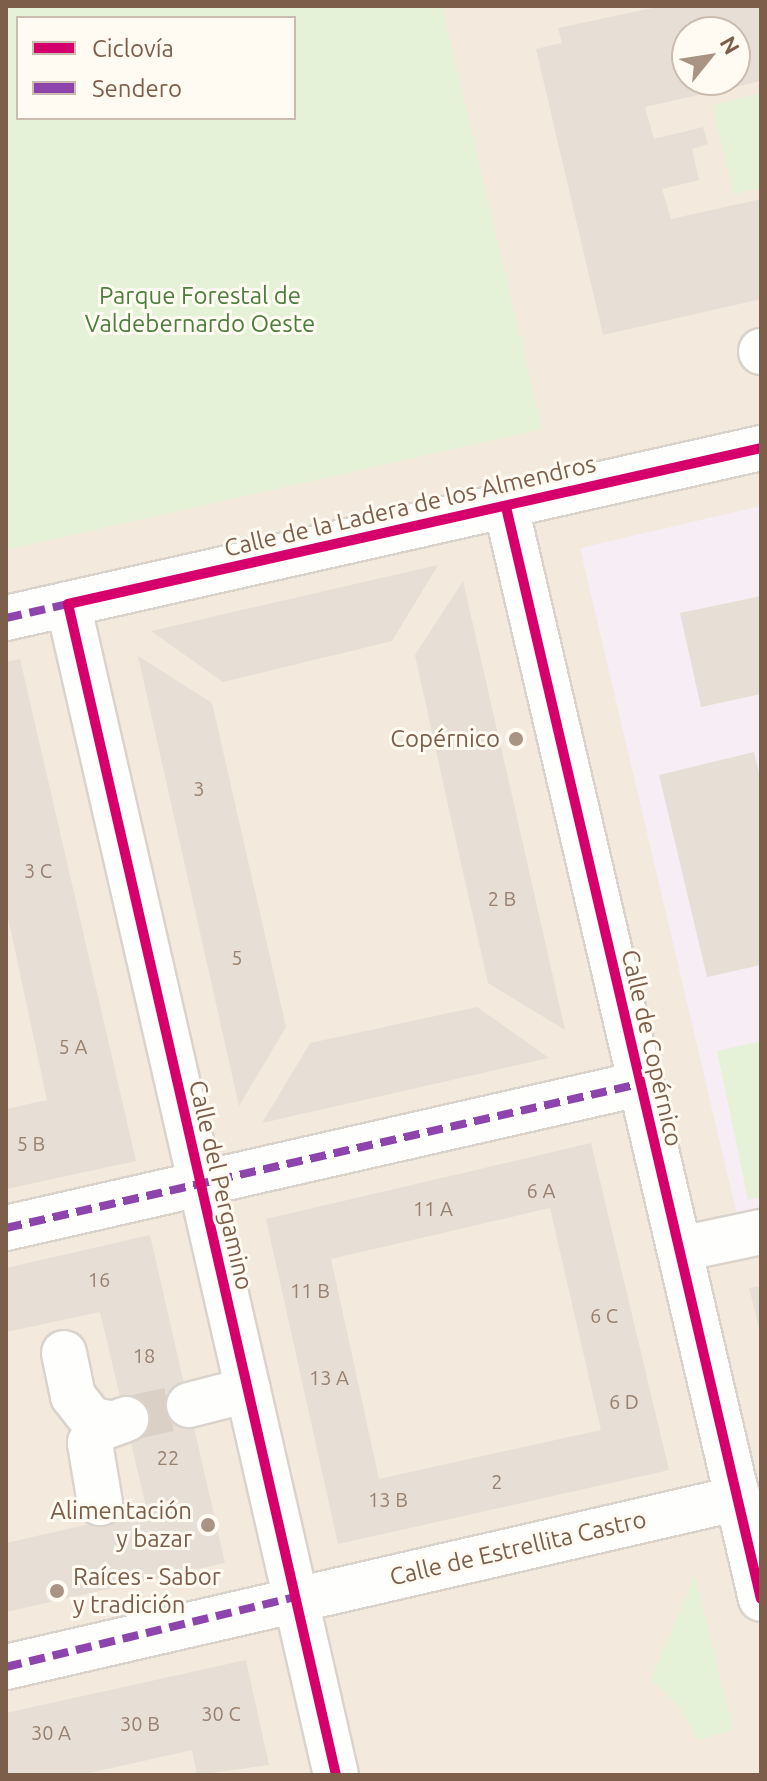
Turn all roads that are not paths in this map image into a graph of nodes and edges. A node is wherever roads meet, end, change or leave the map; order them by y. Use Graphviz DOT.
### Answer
graph roads {
  1 [pos="761,448"];
  2 [pos="506,507"];
  3 [pos="68,604"];
  4 [pos="6,618"];
  5 [pos="639,1084"];
  6 [pos="199,1184"];
  7 [pos="6,1228"];
  8 [pos="761,1232"];
  9 [pos="681,1249"];
  10 [pos="64,1353"];
  11 [pos="248,1390"];
  12 [pos="189,1405"];
  13 [pos="739,1498"];
  14 [pos="100,1503"];
  15 [pos="296,1597"];
  16 [pos="761,1599"];
  17 [pos="6,1667"];
  18 [pos="336,1775"];
  1 -- 2 [label="street, Calle de la Ladera de los Almendros"];
  2 -- 3 [label="street, Calle de la Ladera de los Almendros"];
  2 -- 5 [label="street, Calle de Copérnico"];
  3 -- 4 [label="street, Calle de la Ladera de los Almendros"];
  3 -- 6 [label="street, Calle del Pergamino"];
  5 -- 6 [label="street, Calle del Pergamino"];
  5 -- 9 [label="street, Calle de Copérnico"];
  6 -- 7 [label="street, Calle del Pergamino"];
  6 -- 11 [label="street, Calle del Pergamino"];
  8 -- 9 [label="street"];
  9 -- 13 [label="street, Calle de Copérnico"];
  10 -- 14 [label="street"];
  11 -- 12 [label="street"];
  11 -- 15 [label="street, Calle del Pergamino"];
  13 -- 15 [label="street, Calle de Estrellita Castro"];
  13 -- 16 [label="street, Calle de Copérnico"];
  15 -- 17 [label="street"];
  15 -- 18 [label="street, Calle del Pergamino"];
}
